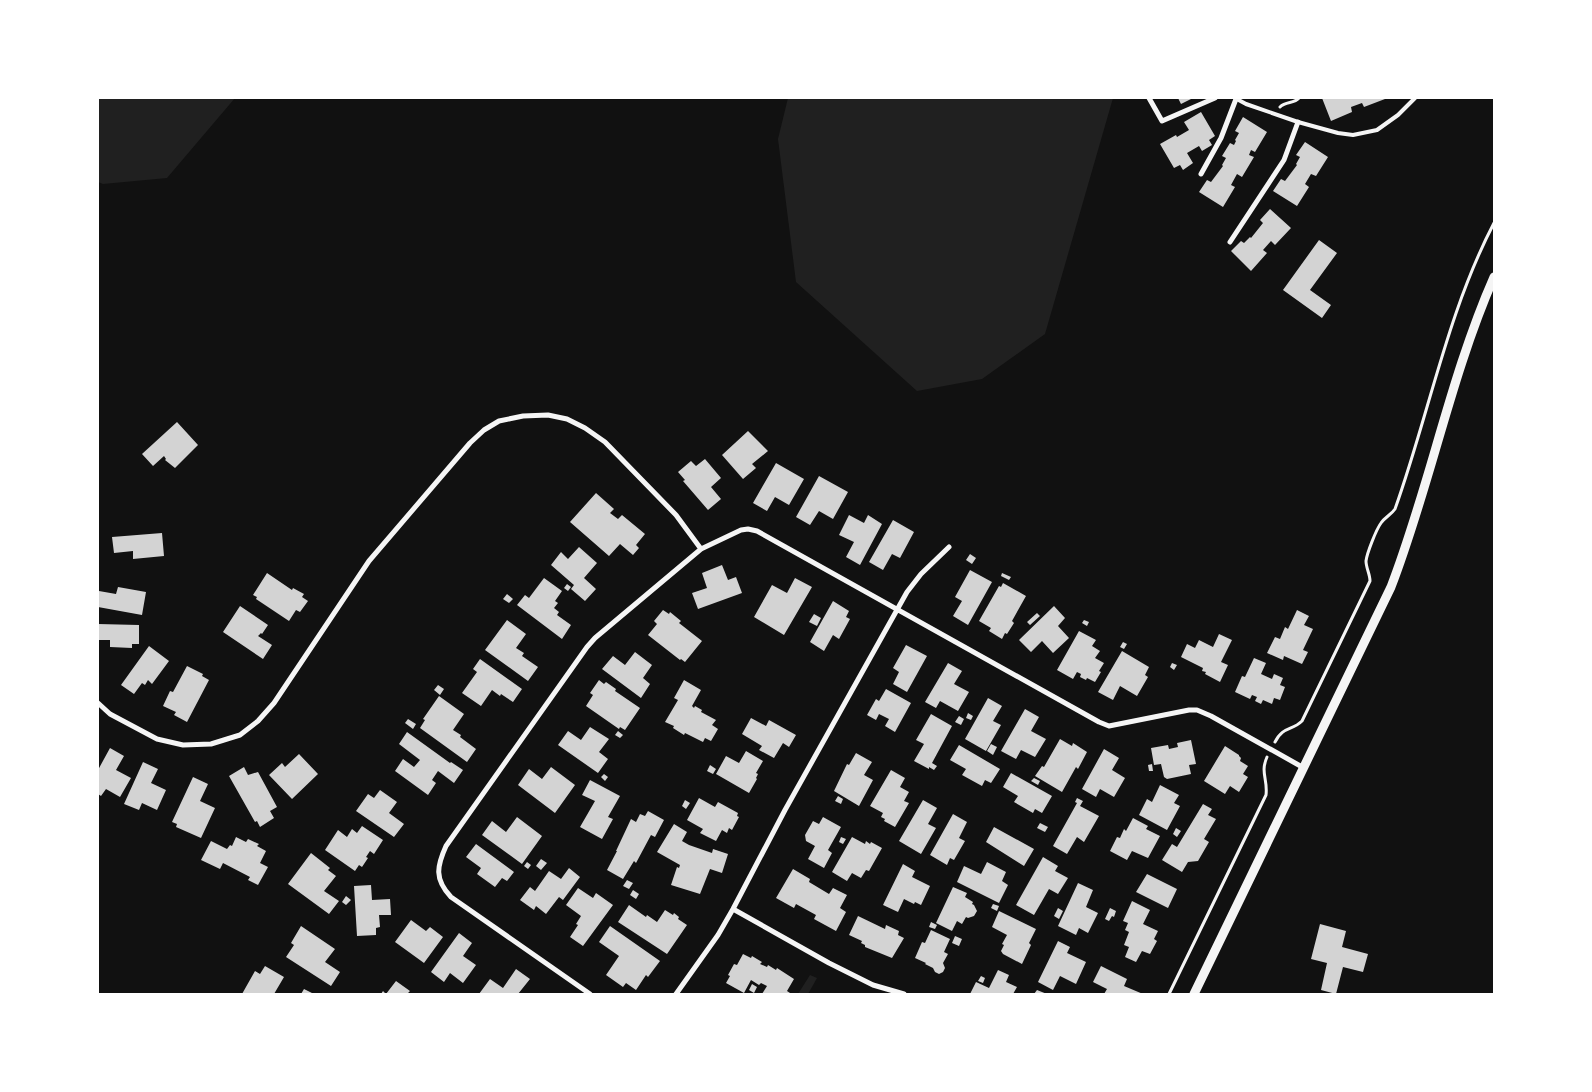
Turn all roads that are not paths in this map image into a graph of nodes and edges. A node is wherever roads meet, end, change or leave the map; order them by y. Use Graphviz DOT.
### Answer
graph roads {
  1 [pos="1149,98"];
  2 [pos="1215,98"];
  3 [pos="1236,98"];
  4 [pos="1416,98"];
  5 [pos="1298,122"];
  6 [pos="1201,174"];
  7 [pos="1230,242"];
  8 [pos="1494,277"];
  9 [pos="949,547"];
  10 [pos="701,549"];
  11 [pos="898,609"];
  12 [pos="98,703"];
  13 [pos="1304,768"];
  14 [pos="733,909"];
  15 [pos="590,994"];
  16 [pos="676,994"];
  17 [pos="904,994"];
  18 [pos="1194,994"];
  1 -- 2 [label="street"];
  3 -- 5 [label="lane"];
  3 -- 6 [label="street"];
  4 -- 5 [label="lane"];
  5 -- 7 [label="street"];
  8 -- 13 [label="street"];
  9 -- 11 [label="street"];
  10 -- 11 [label="street"];
  10 -- 12 [label="street"];
  10 -- 15 [label="street"];
  11 -- 13 [label="street"];
  11 -- 14 [label="street"];
  13 -- 18 [label="street"];
  14 -- 16 [label="street"];
  14 -- 17 [label="street"];
}
